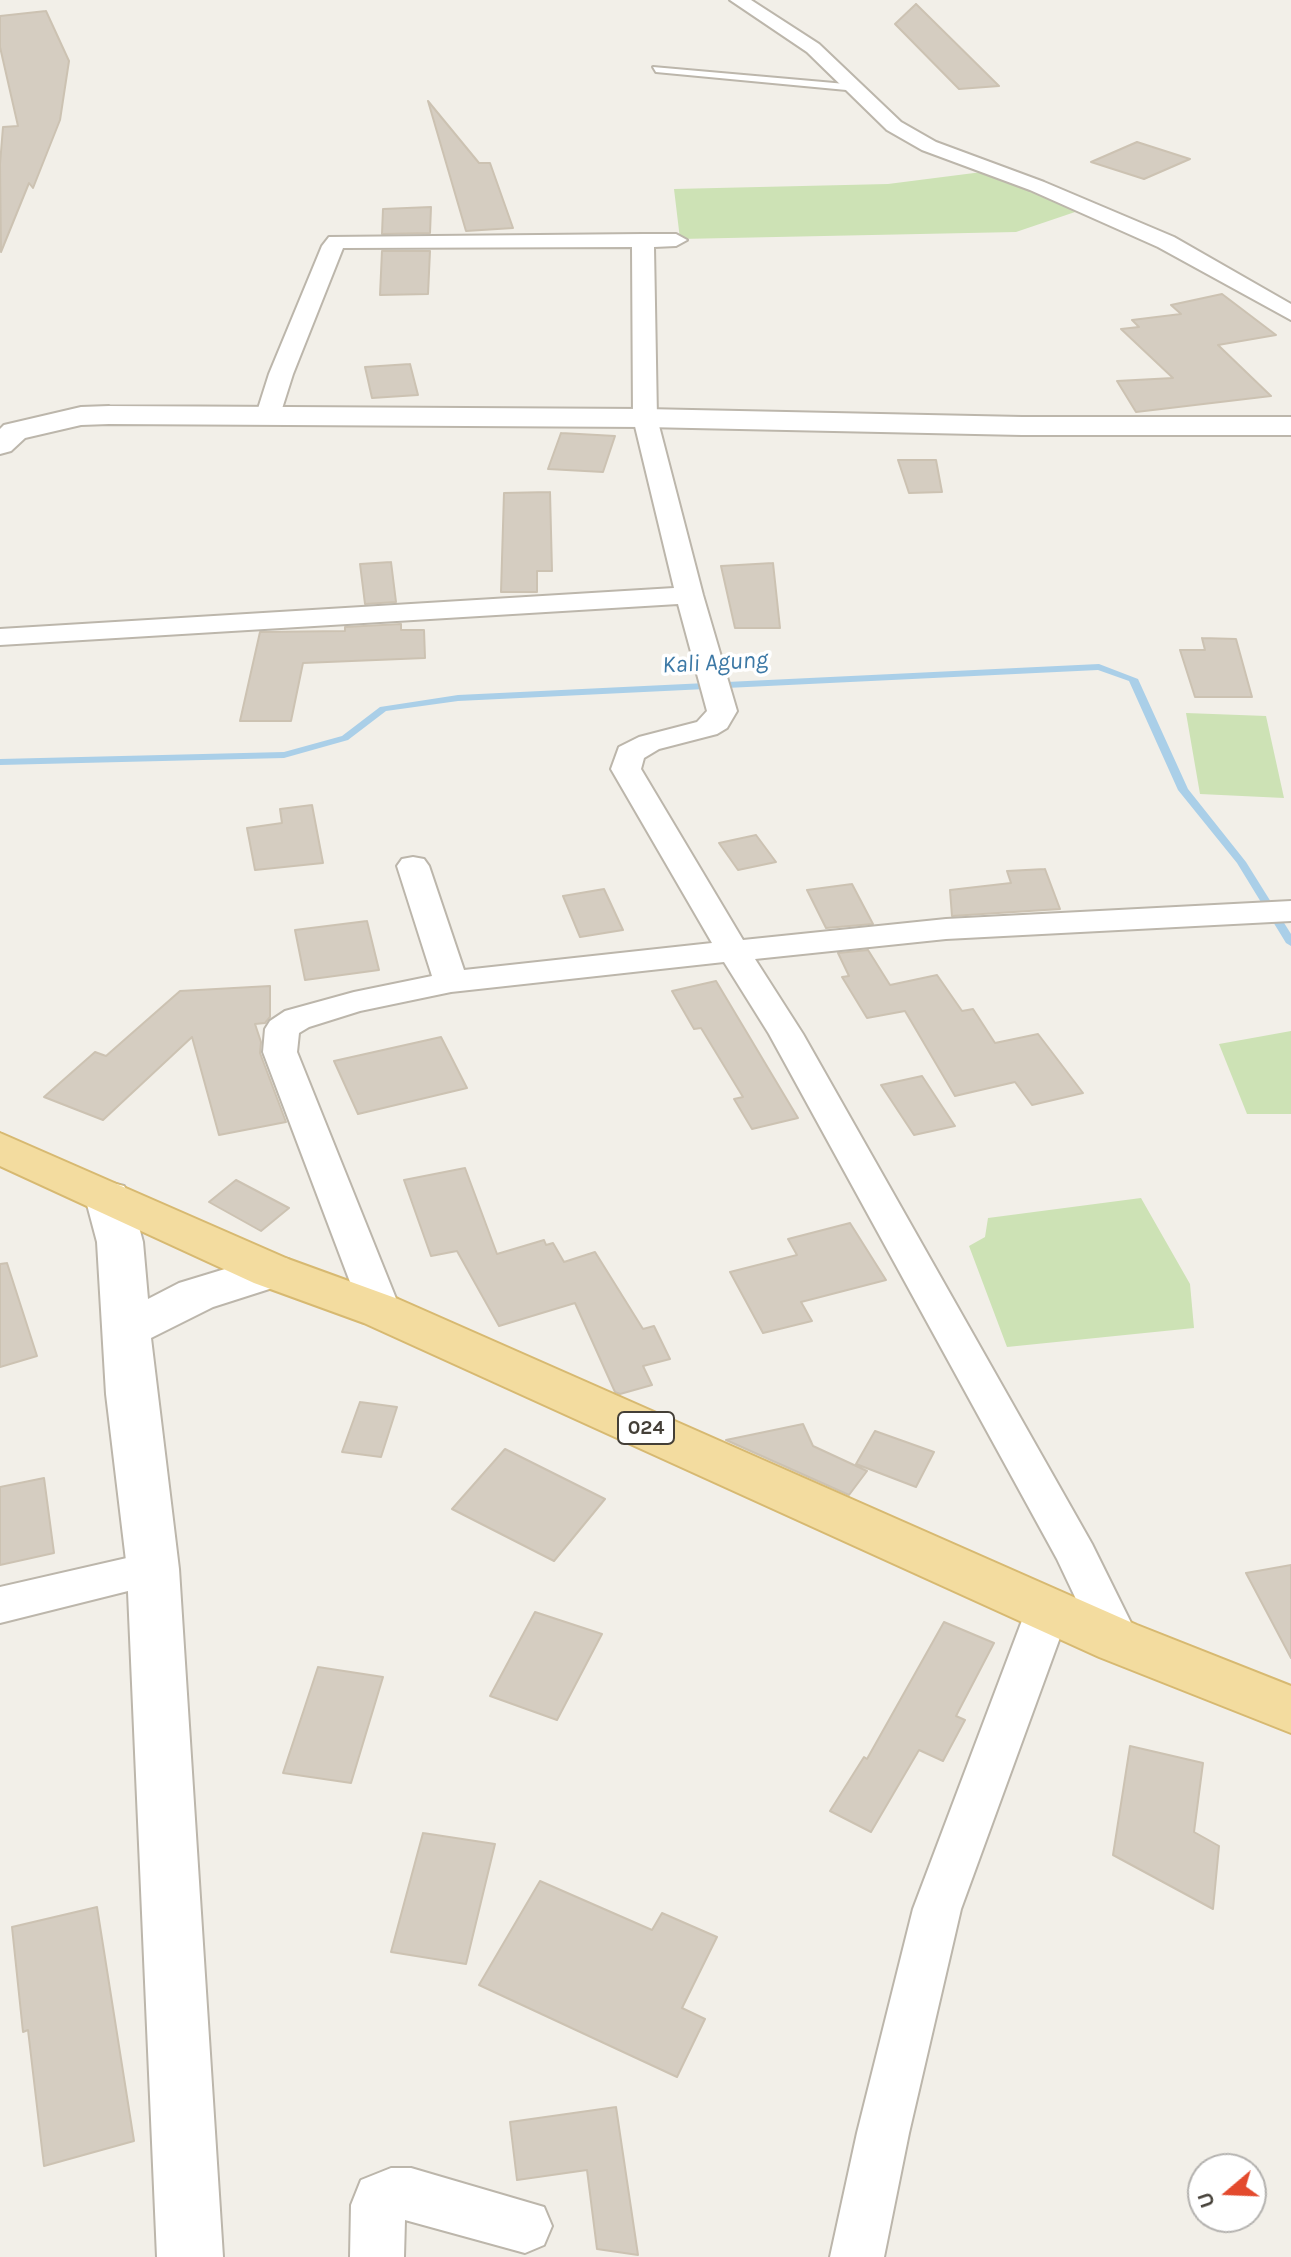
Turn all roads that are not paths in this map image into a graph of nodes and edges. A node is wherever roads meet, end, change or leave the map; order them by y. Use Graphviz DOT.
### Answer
graph roads {
  1 [pos="739,0"];
  2 [pos="656,69"];
  3 [pos="857,88"];
  4 [pos="643,240"];
  5 [pos="676,240"];
  6 [pos="1291,313"];
  7 [pos="268,415"];
  8 [pos="645,418"];
  9 [pos="1291,426"];
  10 [pos="5,435"];
  11 [pos="689,595"];
  12 [pos="0,637"];
  13 [pos="413,866"];
  14 [pos="1291,911"];
  15 [pos="733,951"];
  16 [pos="451,982"];
  17 [pos="0,1148"];
  18 [pos="108,1197"];
  19 [pos="271,1271"];
  20 [pos="381,1311"];
  21 [pos="128,1329"];
  22 [pos="153,1569"];
  23 [pos="0,1605"];
  24 [pos="1048,1610"];
  25 [pos="1118,1641"];
  26 [pos="1291,1710"];
  27 [pos="525,2226"];
  28 [pos="190,2257"];
  29 [pos="377,2257"];
  30 [pos="857,2257"];
  1 -- 3 [label="street"];
  2 -- 3 [label="lane"];
  3 -- 6 [label="street"];
  4 -- 5 [label="street"];
  4 -- 7 [label="street"];
  4 -- 8 [label="street"];
  7 -- 8 [label="street"];
  7 -- 10 [label="street"];
  8 -- 9 [label="street"];
  8 -- 11 [label="street"];
  11 -- 12 [label="street"];
  11 -- 15 [label="street"];
  13 -- 16 [label="street"];
  14 -- 15 [label="street"];
  15 -- 16 [label="street"];
  15 -- 25 [label="street"];
  16 -- 20 [label="street"];
  17 -- 18 [label="main road, 024"];
  18 -- 19 [label="main road, 024"];
  18 -- 21 [label="street"];
  19 -- 20 [label="main road, 024"];
  19 -- 21 [label="street"];
  20 -- 24 [label="main road, 024"];
  21 -- 22 [label="street"];
  22 -- 23 [label="street"];
  22 -- 28 [label="street"];
  24 -- 25 [label="main road, 024"];
  24 -- 30 [label="street"];
  25 -- 26 [label="main road, 024"];
  27 -- 29 [label="street"];
}
